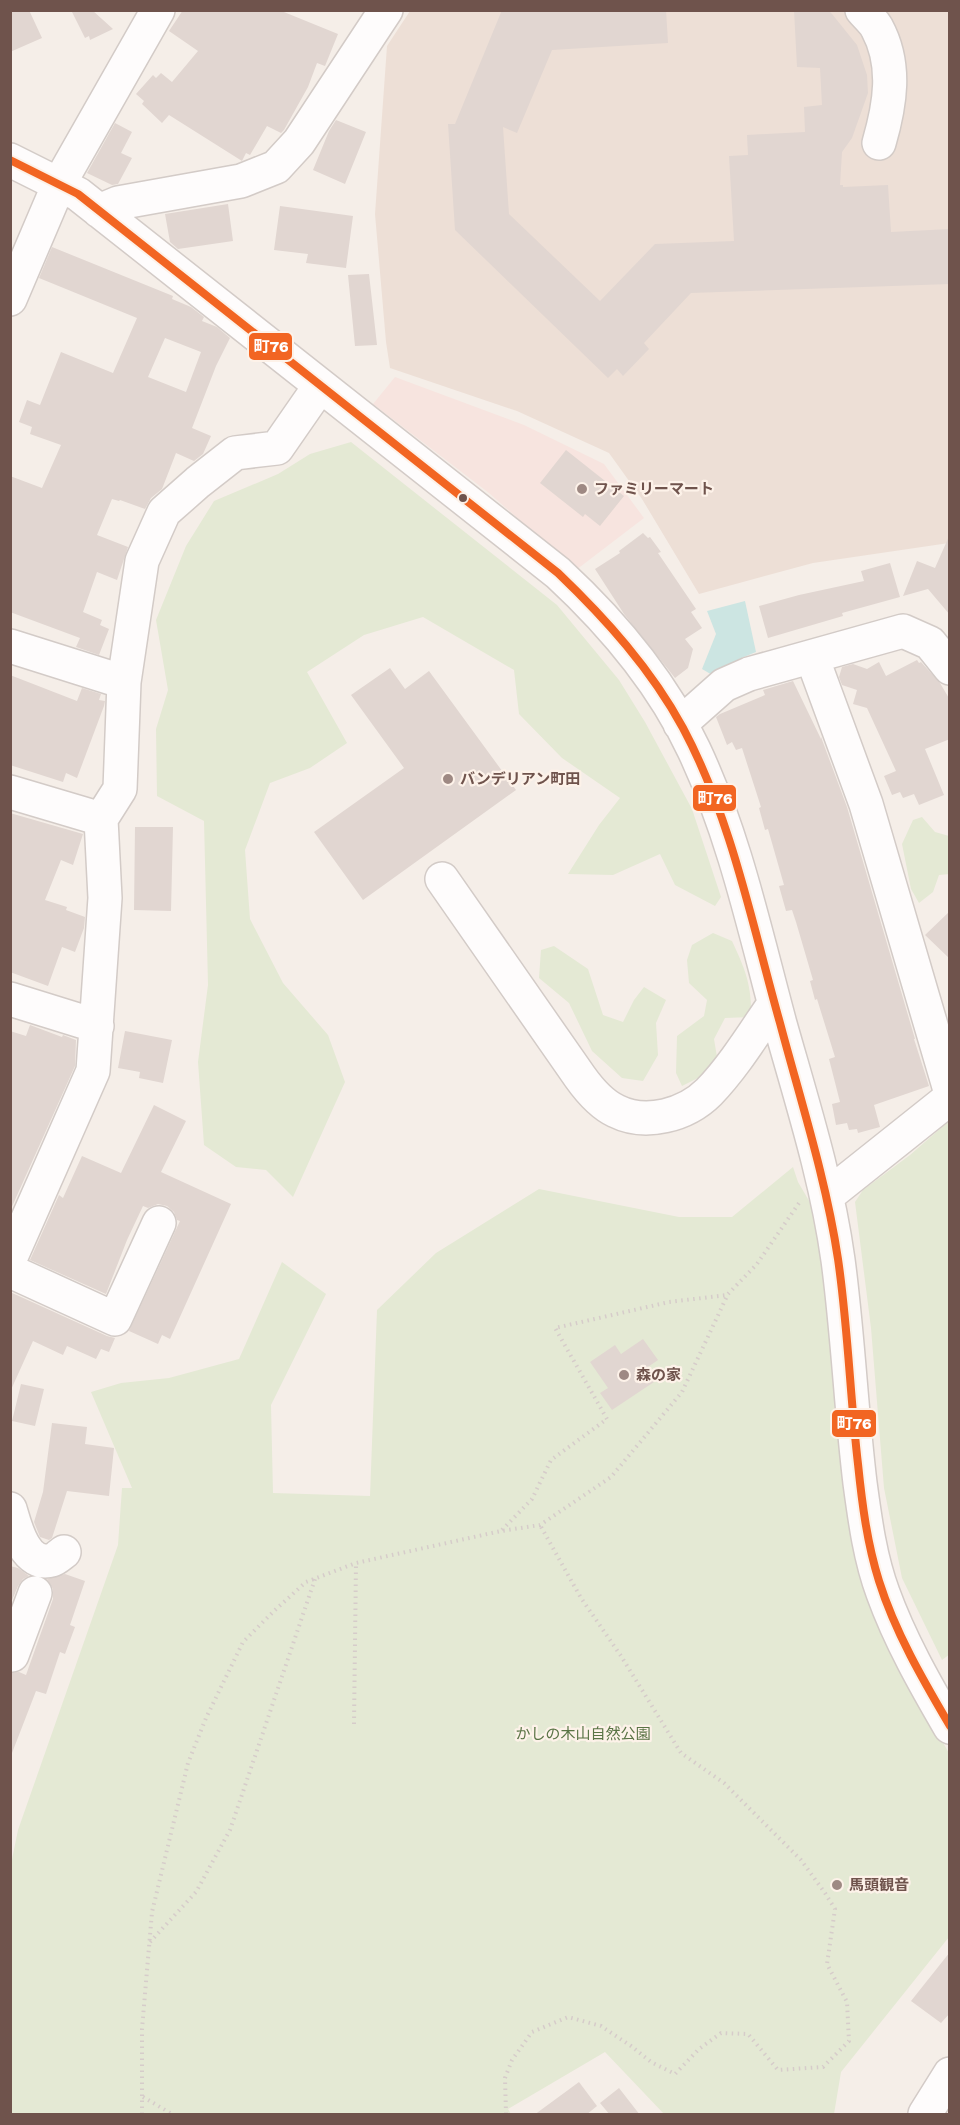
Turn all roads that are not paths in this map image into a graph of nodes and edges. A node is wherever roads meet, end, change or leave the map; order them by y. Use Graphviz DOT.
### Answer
graph roads {
  1 [pos="158,10"];
  2 [pos="386,10"];
  3 [pos="862,10"];
  4 [pos="879,143"];
  5 [pos="10,160"];
  6 [pos="59,184"];
  7 [pos="99,211"];
  8 [pos="10,299"];
  9 [pos="320,386"];
  10 [pos="10,646"];
  11 [pos="812,657"];
  12 [pos="950,668"];
  13 [pos="124,682"];
  14 [pos="680,724"];
  15 [pos="10,792"];
  16 [pos="101,819"];
  17 [pos="442,879"];
  18 [pos="10,999"];
  19 [pos="774,1004"];
  20 [pos="97,1026"];
  21 [pos="950,1090"];
  22 [pos="950,1098"];
  23 [pos="824,1186"];
  24 [pos="148,1236"];
  25 [pos="10,1259"];
  26 [pos="10,1270"];
  27 [pos="10,1509"];
  28 [pos="64,1552"];
  29 [pos="35,1593"];
  30 [pos="15,1634"];
  31 [pos="950,1727"];
  32 [pos="950,2074"];
  33 [pos="925,2115"];
  1 -- 6 [label="street"];
  2 -- 7 [label="street"];
  3 -- 4 [label="street"];
  5 -- 6 [label="street"];
  6 -- 7 [label="street"];
  6 -- 8 [label="street"];
  7 -- 9 [label="street"];
  9 -- 13 [label="street"];
  9 -- 14 [label="street"];
  10 -- 13 [label="street"];
  11 -- 12 [label="street"];
  11 -- 14 [label="street"];
  11 -- 21 [label="street"];
  13 -- 16 [label="street"];
  14 -- 19 [label="street"];
  15 -- 16 [label="street"];
  16 -- 20 [label="street"];
  17 -- 19 [label="street"];
  18 -- 20 [label="street"];
  19 -- 23 [label="street"];
  20 -- 25 [label="street"];
  22 -- 23 [label="street"];
  23 -- 31 [label="street"];
  24 -- 26 [label="street"];
  27 -- 28 [label="street"];
  29 -- 30 [label="street"];
  32 -- 33 [label="street"];
}
